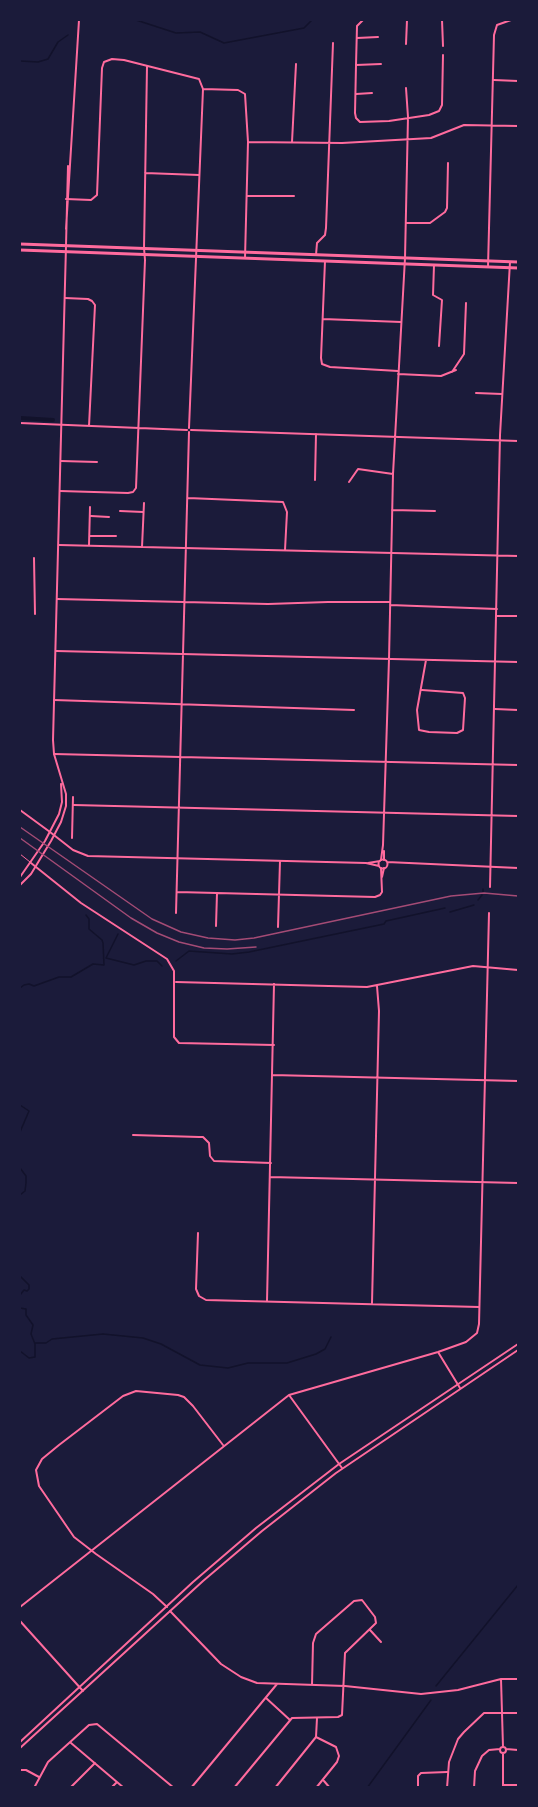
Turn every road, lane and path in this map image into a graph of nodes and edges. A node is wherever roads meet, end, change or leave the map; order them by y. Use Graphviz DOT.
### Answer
graph roads {
  1 [pos="79,20"];
  2 [pos="363,20"];
  3 [pos="407,20"];
  4 [pos="442,20"];
  5 [pos="511,20"];
  6 [pos="378,37"];
  7 [pos="357,38"];
  8 [pos="333,43"];
  9 [pos="406,44"];
  10 [pos="443,46"];
  11 [pos="442,55"];
  12 [pos="296,64"];
  13 [pos="381,64"];
  14 [pos="147,65"];
  15 [pos="356,65"];
  16 [pos="493,80"];
  17 [pos="519,81"];
  18 [pos="406,88"];
  19 [pos="203,89"];
  20 [pos="372,93"];
  21 [pos="356,94"];
  22 [pos="408,117"];
  23 [pos="492,126"];
  24 [pos="519,126"];
  25 [pos="408,139"];
  26 [pos="292,141"];
  27 [pos="248,142"];
  28 [pos="331,143"];
  29 [pos="448,163"];
  30 [pos="145,173"];
  31 [pos="199,175"];
  32 [pos="247,196"];
  33 [pos="294,196"];
  34 [pos="67,199"];
  35 [pos="406,223"];
  36 [pos="20,244"];
  37 [pos="66,245"];
  38 [pos="144,248"];
  39 [pos="20,250"];
  40 [pos="198,250"];
  41 [pos="66,251"];
  42 [pos="245,252"];
  43 [pos="145,254"];
  44 [pos="316,255"];
  45 [pos="198,256"];
  46 [pos="245,258"];
  47 [pos="405,258"];
  48 [pos="326,261"];
  49 [pos="488,261"];
  50 [pos="510,262"];
  51 [pos="519,262"];
  52 [pos="405,264"];
  53 [pos="434,265"];
  54 [pos="488,267"];
  55 [pos="509,267"];
  56 [pos="519,268"];
  57 [pos="65,298"];
  58 [pos="466,303"];
  59 [pos="323,319"];
  60 [pos="401,322"];
  61 [pos="439,346"];
  62 [pos="398,372"];
  63 [pos="476,393"];
  64 [pos="502,394"];
  65 [pos="20,423"];
  66 [pos="61,426"];
  67 [pos="89,426"];
  68 [pos="138,428"];
  69 [pos="189,430"];
  70 [pos="316,434"];
  71 [pos="395,436"];
  72 [pos="500,440"];
  73 [pos="519,441"];
  74 [pos="61,461"];
  75 [pos="97,462"];
  76 [pos="393,474"];
  77 [pos="315,480"];
  78 [pos="349,482"];
  79 [pos="60,491"];
  80 [pos="188,498"];
  81 [pos="144,503"];
  82 [pos="90,507"];
  83 [pos="392,510"];
  84 [pos="120,511"];
  85 [pos="435,511"];
  86 [pos="143,512"];
  87 [pos="90,516"];
  88 [pos="109,517"];
  89 [pos="90,536"];
  90 [pos="116,536"];
  91 [pos="59,545"];
  92 [pos="89,545"];
  93 [pos="142,547"];
  94 [pos="185,548"];
  95 [pos="285,550"];
  96 [pos="390,554"];
  97 [pos="498,556"];
  98 [pos="519,556"];
  99 [pos="34,558"];
  100 [pos="57,599"];
  101 [pos="184,602"];
  102 [pos="390,604"];
  103 [pos="497,609"];
  104 [pos="35,614"];
  105 [pos="497,615"];
  106 [pos="519,616"];
  107 [pos="56,651"];
  108 [pos="182,654"];
  109 [pos="389,659"];
  110 [pos="426,660"];
  111 [pos="496,662"];
  112 [pos="519,662"];
  113 [pos="422,690"];
  114 [pos="54,700"];
  115 [pos="181,703"];
  116 [pos="354,710"];
  117 [pos="495,710"];
  118 [pos="519,710"];
  119 [pos="54,754"];
  120 [pos="180,757"];
  121 [pos="385,762"];
  122 [pos="493,764"];
  123 [pos="519,765"];
  124 [pos="62,781"];
  125 [pos="73,797"];
  126 [pos="74,805"];
  127 [pos="179,808"];
  128 [pos="20,810"];
  129 [pos="384,813"];
  130 [pos="491,815"];
  131 [pos="519,816"];
  132 [pos="50,832"];
  133 [pos="54,836"];
  134 [pos="72,838"];
  135 [pos="20,854"];
  136 [pos="177,858"];
  137 [pos="280,861"];
  138 [pos="31,863"];
  139 [pos="383,864"];
  140 [pos="36,866"];
  141 [pos="490,867"];
  142 [pos="519,868"];
  143 [pos="20,877"];
  144 [pos="20,885"];
  145 [pos="490,887"];
  146 [pos="177,892"];
  147 [pos="217,893"];
  148 [pos="280,895"];
  149 [pos="176,913"];
  150 [pos="489,913"];
  151 [pos="216,926"];
  152 [pos="279,927"];
  153 [pos="488,967"];
  154 [pos="519,970"];
  155 [pos="175,982"];
  156 [pos="274,984"];
  157 [pos="377,986"];
  158 [pos="274,1045"];
  159 [pos="273,1075"];
  160 [pos="377,1077"];
  161 [pos="485,1080"];
  162 [pos="519,1080"];
  163 [pos="133,1135"];
  164 [pos="271,1163"];
  165 [pos="270,1177"];
  166 [pos="375,1179"];
  167 [pos="483,1182"];
  168 [pos="519,1183"];
  169 [pos="198,1233"];
  170 [pos="267,1301"];
  171 [pos="372,1303"];
  172 [pos="479,1306"];
  173 [pos="517,1345"];
  174 [pos="519,1350"];
  175 [pos="438,1352"];
  176 [pos="457,1384"];
  177 [pos="460,1388"];
  178 [pos="289,1395"];
  179 [pos="224,1446"];
  180 [pos="339,1464"];
  181 [pos="342,1469"];
  182 [pos="90,1550"];
  183 [pos="20,1607"];
  184 [pos="167,1607"];
  185 [pos="170,1611"];
  186 [pos="20,1621"];
  187 [pos="370,1629"];
  188 [pos="381,1642"];
  189 [pos="123,1648"];
  190 [pos="126,1652"];
  191 [pos="501,1679"];
  192 [pos="519,1679"];
  193 [pos="277,1684"];
  194 [pos="312,1685"];
  195 [pos="345,1686"];
  196 [pos="80,1687"];
  197 [pos="83,1691"];
  198 [pos="266,1698"];
  199 [pos="501,1713"];
  200 [pos="519,1713"];
  201 [pos="317,1718"];
  202 [pos="290,1720"];
  203 [pos="42,1721"];
  204 [pos="46,1725"];
  205 [pos="316,1737"];
  206 [pos="20,1742"];
  207 [pos="71,1743"];
  208 [pos="20,1748"];
  209 [pos="503,1748"];
  210 [pos="519,1749"];
  211 [pos="95,1763"];
  212 [pos="20,1770"];
  213 [pos="447,1772"];
  214 [pos="39,1777"];
  215 [pos="324,1780"];
  216 [pos="117,1782"];
  217 [pos="279,1783"];
  218 [pos="519,1785"];
  219 [pos="502,1786"];
  220 [pos="192,1787"];
  221 [pos="34,1788"];
  222 [pos="70,1788"];
  223 [pos="111,1788"];
  224 [pos="124,1788"];
  225 [pos="174,1788"];
  226 [pos="234,1788"];
  227 [pos="275,1788"];
  228 [pos="283,1788"];
  229 [pos="316,1788"];
  230 [pos="330,1788"];
  231 [pos="418,1788"];
  232 [pos="447,1788"];
  233 [pos="474,1788"];
  1 -- 34 [label="street"];
  2 -- 7 [label="street"];
  3 -- 9 [label="street"];
  4 -- 10 [label="street"];
  5 -- 16 [label="street"];
  6 -- 7 [label="street"];
  7 -- 15 [label="street"];
  8 -- 28 [label="street"];
  11 -- 22 [label="street"];
  12 -- 26 [label="street"];
  13 -- 15 [label="street"];
  14 -- 19 [label="street"];
  14 -- 30 [label="street"];
  14 -- 34 [label="street"];
  15 -- 21 [label="street"];
  16 -- 17 [label="street"];
  16 -- 23 [label="street"];
  18 -- 22 [label="street"];
  19 -- 27 [label="street"];
  19 -- 31 [label="street"];
  20 -- 21 [label="street"];
  21 -- 22 [label="street"];
  22 -- 25 [label="street"];
  23 -- 24 [label="street"];
  23 -- 25 [label="street"];
  23 -- 49 [label="street"];
  25 -- 28 [label="street"];
  25 -- 35 [label="street"];
  26 -- 27 [label="street"];
  26 -- 28 [label="street"];
  27 -- 32 [label="street"];
  28 -- 44 [label="street"];
  29 -- 35 [label="street"];
  30 -- 31 [label="street"];
  30 -- 38 [label="street"];
  31 -- 40 [label="street"];
  32 -- 33 [label="street"];
  32 -- 42 [label="street"];
  34 -- 37 [label="street"];
  35 -- 47 [label="street"];
  36 -- 37 [label="main road"];
  37 -- 38 [label="main road"];
  37 -- 41 [label="street"];
  38 -- 40 [label="main road"];
  38 -- 43 [label="street"];
  39 -- 41 [label="main road"];
  40 -- 42 [label="main road"];
  40 -- 45 [label="street"];
  41 -- 43 [label="main road"];
  41 -- 57 [label="street"];
  42 -- 44 [label="main road"];
  42 -- 46 [label="street"];
  43 -- 45 [label="main road"];
  43 -- 68 [label="street"];
  44 -- 47 [label="main road"];
  45 -- 46 [label="main road"];
  45 -- 69 [label="street"];
  46 -- 48 [label="main road"];
  47 -- 49 [label="main road"];
  47 -- 52 [label="street"];
  48 -- 52 [label="main road"];
  48 -- 59 [label="street"];
  49 -- 50 [label="main road"];
  49 -- 54 [label="street"];
  50 -- 51 [label="main road"];
  50 -- 55 [label="street"];
  52 -- 53 [label="main road"];
  52 -- 60 [label="street"];
  53 -- 54 [label="main road"];
  53 -- 61 [label="street"];
  54 -- 55 [label="main road"];
  55 -- 56 [label="main road"];
  55 -- 64 [label="street"];
  57 -- 66 [label="street"];
  57 -- 67 [label="street"];
  58 -- 62 [label="street"];
  59 -- 60 [label="street"];
  59 -- 62 [label="street"];
  60 -- 62 [label="street"];
  62 -- 71 [label="street"];
  63 -- 64 [label="street"];
  64 -- 72 [label="street"];
  65 -- 66 [label="street"];
  66 -- 67 [label="street"];
  66 -- 74 [label="street"];
  67 -- 68 [label="street"];
  68 -- 69 [label="street"];
  68 -- 79 [label="street"];
  69 -- 70 [label="street"];
  69 -- 80 [label="street"];
  70 -- 71 [label="street"];
  70 -- 77 [label="street"];
  71 -- 72 [label="street"];
  71 -- 76 [label="street"];
  72 -- 73 [label="street"];
  72 -- 97 [label="street"];
  74 -- 75 [label="street"];
  74 -- 79 [label="street"];
  76 -- 78 [label="street"];
  76 -- 83 [label="street"];
  79 -- 91 [label="street"];
  80 -- 94 [label="street"];
  80 -- 95 [label="street"];
  81 -- 86 [label="street"];
  82 -- 87 [label="street"];
  83 -- 85 [label="street"];
  83 -- 96 [label="street"];
  84 -- 86 [label="street"];
  86 -- 93 [label="street"];
  87 -- 88 [label="street"];
  87 -- 89 [label="street"];
  89 -- 90 [label="street"];
  89 -- 92 [label="street"];
  91 -- 92 [label="street"];
  91 -- 100 [label="street"];
  92 -- 93 [label="street"];
  93 -- 94 [label="street"];
  94 -- 95 [label="street"];
  94 -- 101 [label="street"];
  95 -- 96 [label="street"];
  96 -- 97 [label="street"];
  96 -- 102 [label="street"];
  97 -- 98 [label="street"];
  97 -- 103 [label="street"];
  99 -- 104 [label="street"];
  100 -- 101 [label="street"];
  100 -- 107 [label="street"];
  101 -- 102 [label="street"];
  101 -- 108 [label="street"];
  102 -- 103 [label="street"];
  102 -- 109 [label="street"];
  103 -- 105 [label="street"];
  105 -- 106 [label="street"];
  105 -- 111 [label="street"];
  107 -- 108 [label="street"];
  107 -- 114 [label="street"];
  108 -- 109 [label="street"];
  108 -- 115 [label="street"];
  109 -- 110 [label="street"];
  109 -- 121 [label="street"];
  110 -- 111 [label="street"];
  110 -- 113 [label="street"];
  111 -- 112 [label="street"];
  111 -- 117 [label="street"];
  113 -- 113 [label="street"];
  114 -- 115 [label="street"];
  114 -- 119 [label="street"];
  115 -- 116 [label="street"];
  115 -- 120 [label="street"];
  117 -- 118 [label="street"];
  117 -- 122 [label="street"];
  119 -- 120 [label="street"];
  119 -- 124 [label="street"];
  120 -- 121 [label="street"];
  120 -- 127 [label="street"];
  121 -- 122 [label="street"];
  121 -- 129 [label="street"];
  122 -- 123 [label="street"];
  122 -- 130 [label="street"];
  124 -- 132 [label="street"];
  124 -- 133 [label="street"];
  125 -- 126 [label="street"];
  126 -- 127 [label="street"];
  126 -- 134 [label="street"];
  127 -- 129 [label="street"];
  127 -- 136 [label="street"];
  128 -- 132 [label="street"];
  129 -- 130 [label="street"];
  129 -- 139 [label="street"];
  130 -- 131 [label="street"];
  130 -- 141 [label="street"];
  132 -- 133 [label="street"];
  132 -- 138 [label="street"];
  133 -- 136 [label="street"];
  133 -- 140 [label="street"];
  135 -- 138 [label="lane"];
  136 -- 137 [label="street"];
  136 -- 146 [label="street"];
  137 -- 139 [label="street"];
  137 -- 148 [label="street"];
  138 -- 140 [label="street"];
  138 -- 143 [label="street"];
  139 -- 141 [label="street"];
  139 -- 148 [label="street"];
  140 -- 144 [label="street"];
  140 -- 155 [label="street"];
  141 -- 142 [label="street"];
  141 -- 145 [label="street"];
  146 -- 147 [label="street"];
  146 -- 149 [label="street"];
  147 -- 148 [label="street"];
  147 -- 151 [label="street"];
  148 -- 152 [label="street"];
  150 -- 153 [label="street"];
  153 -- 154 [label="street"];
  153 -- 157 [label="street"];
  153 -- 161 [label="street"];
  155 -- 156 [label="street"];
  155 -- 158 [label="street"];
  156 -- 157 [label="street"];
  156 -- 158 [label="street"];
  157 -- 160 [label="street"];
  158 -- 159 [label="street"];
  159 -- 160 [label="street"];
  159 -- 164 [label="street"];
  160 -- 161 [label="street"];
  160 -- 166 [label="street"];
  161 -- 162 [label="street"];
  161 -- 167 [label="street"];
  163 -- 164 [label="street"];
  164 -- 165 [label="street"];
  165 -- 166 [label="street"];
  165 -- 170 [label="street"];
  166 -- 167 [label="street"];
  166 -- 171 [label="street"];
  167 -- 168 [label="street"];
  167 -- 172 [label="street"];
  169 -- 170 [label="street"];
  170 -- 171 [label="street"];
  171 -- 172 [label="street"];
  172 -- 175 [label="street"];
  173 -- 174 [label="street"];
  173 -- 176 [label="street"];
  174 -- 177 [label="street"];
  175 -- 176 [label="street"];
  175 -- 178 [label="street"];
  176 -- 177 [label="street"];
  176 -- 180 [label="street"];
  177 -- 181 [label="street"];
  178 -- 179 [label="street"];
  178 -- 180 [label="street"];
  179 -- 182 [label="street"];
  179 -- 182 [label="street"];
  180 -- 181 [label="street"];
  180 -- 184 [label="street"];
  181 -- 185 [label="street"];
  182 -- 183 [label="street"];
  182 -- 184 [label="street"];
  184 -- 185 [label="street"];
  184 -- 189 [label="street"];
  185 -- 190 [label="street"];
  185 -- 193 [label="street"];
  186 -- 196 [label="street"];
  187 -- 188 [label="street"];
  187 -- 194 [label="street"];
  187 -- 195 [label="street"];
  189 -- 190 [label="street"];
  189 -- 196 [label="street"];
  190 -- 197 [label="street"];
  191 -- 192 [label="street"];
  191 -- 195 [label="street"];
  191 -- 199 [label="street"];
  193 -- 194 [label="street"];
  193 -- 198 [label="street"];
  194 -- 195 [label="street"];
  195 -- 201 [label="street"];
  196 -- 197 [label="street"];
  196 -- 203 [label="street"];
  197 -- 204 [label="street"];
  198 -- 202 [label="street"];
  198 -- 220 [label="street"];
  199 -- 200 [label="street"];
  199 -- 209 [label="street"];
  199 -- 213 [label="street"];
  201 -- 202 [label="street"];
  201 -- 205 [label="street"];
  202 -- 226 [label="street"];
  203 -- 204 [label="street"];
  203 -- 206 [label="street"];
  204 -- 208 [label="street"];
  205 -- 215 [label="street"];
  205 -- 217 [label="street"];
  207 -- 211 [label="street"];
  207 -- 214 [label="street"];
  207 -- 225 [label="street"];
  209 -- 210 [label="street"];
  209 -- 219 [label="street"];
  209 -- 233 [label="street"];
  211 -- 216 [label="street"];
  211 -- 222 [label="street"];
  212 -- 214 [label="street"];
  213 -- 231 [label="street"];
  213 -- 232 [label="street"];
  214 -- 221 [label="street"];
  215 -- 229 [label="street"];
  215 -- 230 [label="street"];
  216 -- 223 [label="street"];
  216 -- 224 [label="street"];
  217 -- 227 [label="street"];
  217 -- 228 [label="street"];
  218 -- 219 [label="street"];
}
